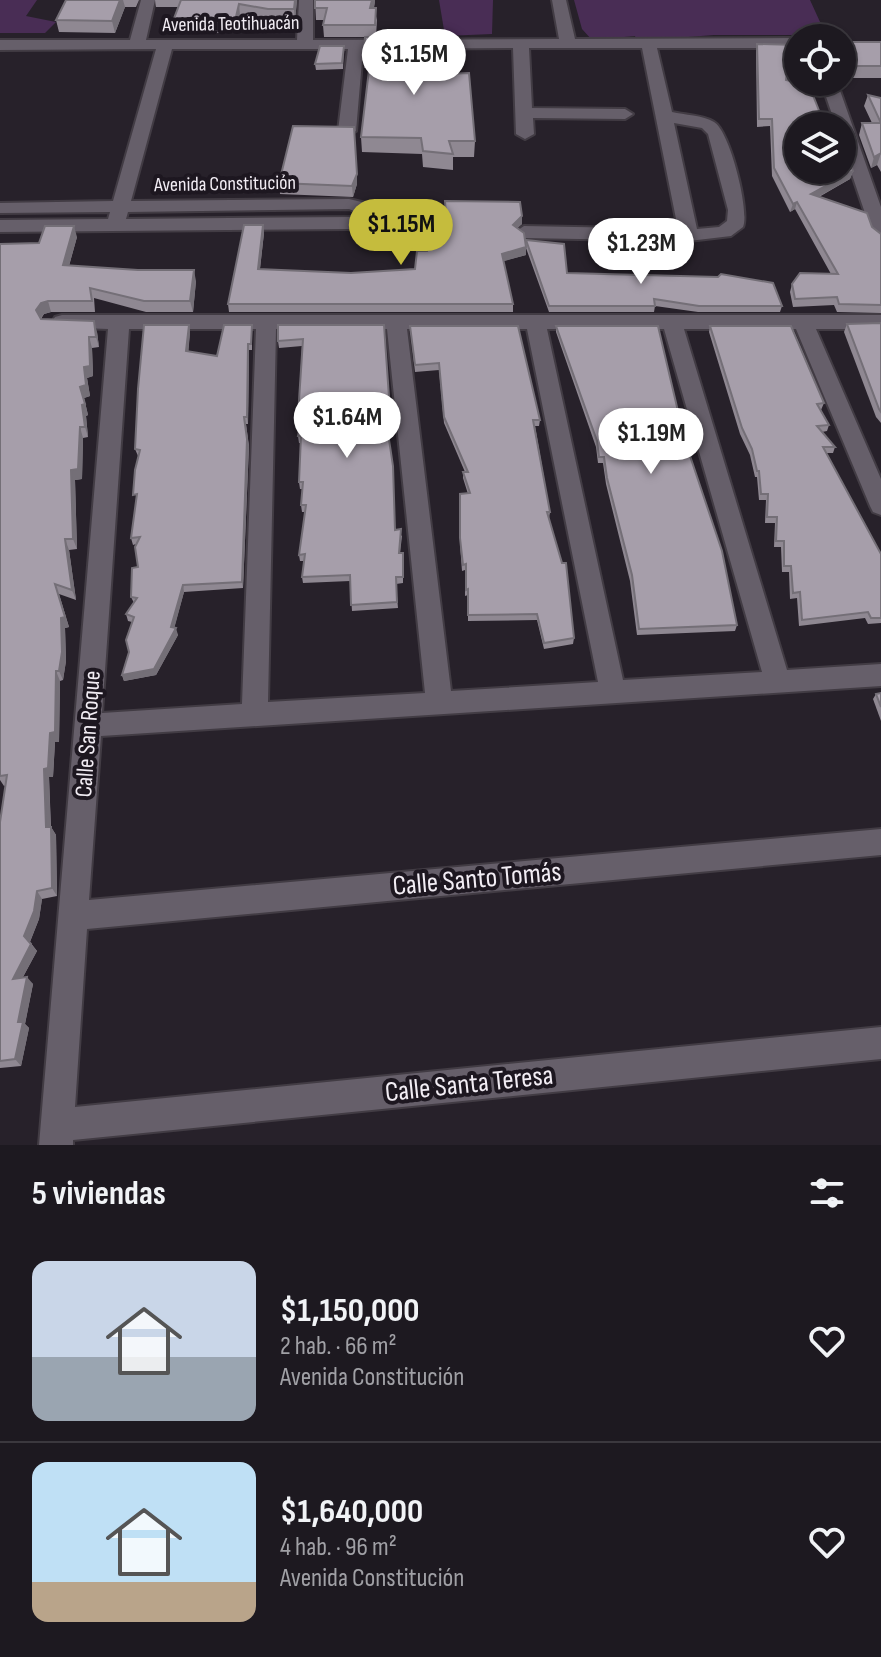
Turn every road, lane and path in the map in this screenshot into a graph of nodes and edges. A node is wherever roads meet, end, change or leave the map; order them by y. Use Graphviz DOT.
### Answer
graph roads {
  1 [pos="148,0"];
  2 [pos="306,0"];
  3 [pos="559,0"];
  4 [pos="305,43"];
  5 [pos="356,43"];
  6 [pos="784,43"];
  7 [pos="521,44"];
  8 [pos="568,44"];
  9 [pos="0,45"];
  10 [pos="137,45"];
  11 [pos="165,45"];
  12 [pos="649,45"];
  13 [pos="834,96"];
  14 [pos="524,113"];
  15 [pos="625,114"];
  16 [pos="664,116"];
  17 [pos="347,131"];
  18 [pos="525,134"];
  19 [pos="0,208"];
  20 [pos="117,217"];
  21 [pos="0,226"];
  22 [pos="524,232"];
  23 [pos="881,234"];
  24 [pos="689,235"];
  25 [pos="52,322"];
  26 [pos="119,322"];
  27 [pos="266,322"];
  28 [pos="396,322"];
  29 [pos="536,322"];
  30 [pos="672,322"];
  31 [pos="803,322"];
  32 [pos="881,322"];
  33 [pos="881,506"];
  34 [pos="881,675"];
  35 [pos="778,682"];
  36 [pos="613,692"];
  37 [pos="439,703"];
  38 [pos="255,715"];
  39 [pos="88,725"];
  40 [pos="881,842"];
  41 [pos="73,916"];
  42 [pos="881,1043"];
  43 [pos="57,1135"];
  1 -- 10 [label="street"];
  2 -- 4 [label="street"];
  3 -- 8 [label="street"];
  4 -- 5 [label="street, Avenida Teotihuacán"];
  4 -- 11 [label="street, Avenida Teotihuacán"];
  5 -- 7 [label="street, Avenida Teotihuacán"];
  5 -- 17 [label="street"];
  6 -- 12 [label="street, Avenida Teotihuacán"];
  7 -- 8 [label="street, Avenida Teotihuacán"];
  7 -- 14 [label="street"];
  8 -- 12 [label="street, Avenida Teotihuacán"];
  9 -- 10 [label="street, Avenida Teotihuacán"];
  10 -- 11 [label="street, Avenida Teotihuacán"];
  11 -- 20 [label="street"];
  12 -- 16 [label="street"];
  13 -- 23 [label="street"];
  14 -- 15 [label="street"];
  14 -- 18 [label="street"];
  16 -- 24 [label="street"];
  16 -- 24 [label="street"];
  19 -- 20 [label="street, Avenida Constitución"];
  20 -- 20 [label="street, Avenida Constitución"];
  20 -- 21 [label="street, Avenida Constitución"];
  22 -- 24 [label="street"];
  25 -- 26 [label="street"];
  26 -- 27 [label="street"];
  26 -- 39 [label="street, Calle San Roque"];
  27 -- 28 [label="street"];
  27 -- 38 [label="street"];
  28 -- 29 [label="street"];
  28 -- 37 [label="street"];
  29 -- 30 [label="street"];
  29 -- 36 [label="street"];
  30 -- 31 [label="street"];
  30 -- 35 [label="street"];
  31 -- 32 [label="street"];
  31 -- 33 [label="street"];
  34 -- 35 [label="street"];
  35 -- 36 [label="street"];
  36 -- 37 [label="street"];
  37 -- 38 [label="street"];
  38 -- 39 [label="street"];
  39 -- 41 [label="street, Calle San Roque"];
  40 -- 41 [label="street, Calle Santo Tomás"];
  41 -- 43 [label="street, Calle San Roque"];
  42 -- 43 [label="street, Calle Santa Teresa"];
}
